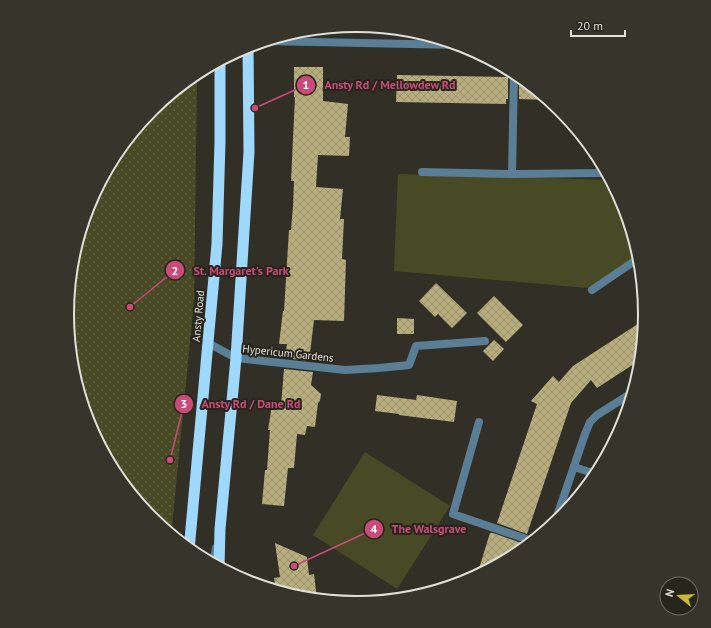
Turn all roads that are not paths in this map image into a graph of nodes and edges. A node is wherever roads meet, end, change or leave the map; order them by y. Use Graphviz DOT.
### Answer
graph roads {
  1 [pos="285,41"];
  2 [pos="437,45"];
  3 [pos="248,53"];
  4 [pos="220,67"];
  5 [pos="514,81"];
  6 [pos="422,172"];
  7 [pos="600,173"];
  8 [pos="512,174"];
  9 [pos="633,262"];
  10 [pos="592,290"];
  11 [pos="485,341"];
  12 [pos="208,343"];
  13 [pos="236,358"];
  14 [pos="625,399"];
  15 [pos="479,422"];
  16 [pos="574,467"];
  17 [pos="589,472"];
  18 [pos="560,508"];
  19 [pos="220,529"];
  20 [pos="525,539"];
  21 [pos="190,542"];
  22 [pos="214,558"];
  23 [pos="219,561"];
  1 -- 2 [label="street"];
  3 -- 13 [label="highway"];
  4 -- 12 [label="highway, Ansty Road"];
  5 -- 8 [label="street"];
  6 -- 8 [label="street"];
  7 -- 8 [label="street"];
  9 -- 10 [label="street"];
  11 -- 13 [label="street, Hypericum Gardens"];
  12 -- 13 [label="street, Hypericum Gardens"];
  12 -- 21 [label="highway, Ansty Road"];
  13 -- 19 [label="highway"];
  14 -- 16 [label="street"];
  15 -- 20 [label="street"];
  16 -- 17 [label="street"];
  16 -- 18 [label="street"];
  19 -- 22 [label="street"];
  19 -- 23 [label="highway"];
}
